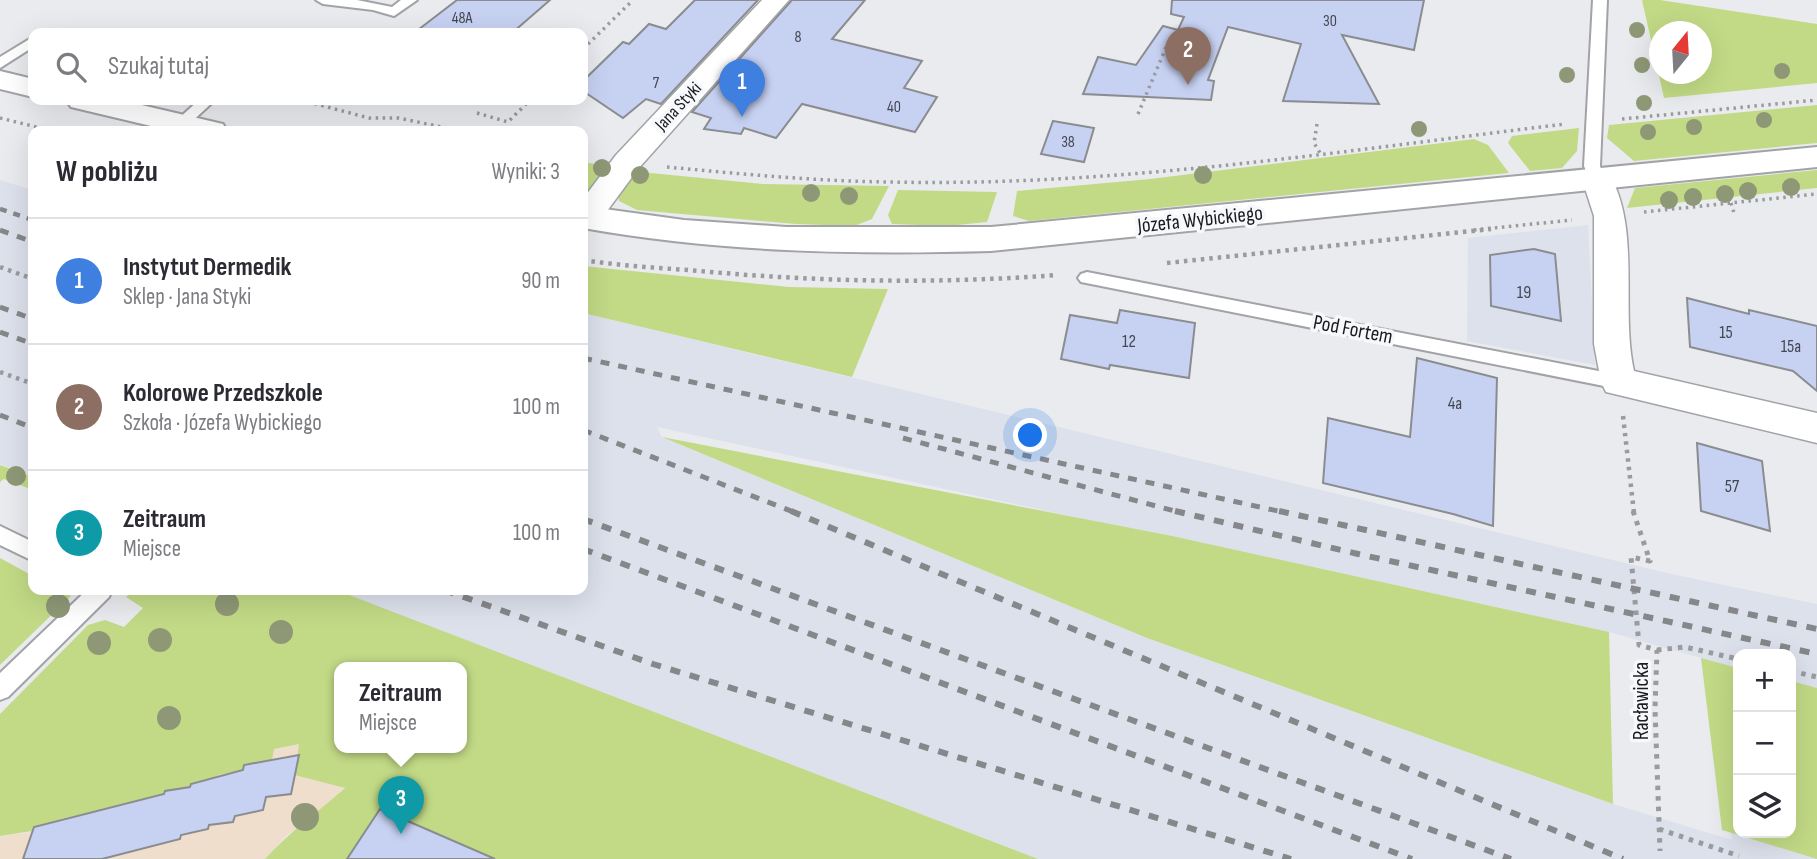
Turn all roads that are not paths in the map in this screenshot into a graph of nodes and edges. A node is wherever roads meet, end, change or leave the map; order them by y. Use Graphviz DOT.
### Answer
graph roads {
  1 [pos="323,0"];
  2 [pos="410,0"];
  3 [pos="776,0"];
  4 [pos="1600,0"];
  5 [pos="28,44"];
  6 [pos="0,64"];
  7 [pos="0,80"];
  8 [pos="28,87"];
  9 [pos="102,105"];
  10 [pos="202,105"];
  11 [pos="181,124"];
  12 [pos="190,126"];
  13 [pos="1817,157"];
  14 [pos="1597,179"];
  15 [pos="588,212"];
  16 [pos="588,217"];
  17 [pos="1087,278"];
  18 [pos="1619,382"];
  19 [pos="1817,428"];
  20 [pos="0,535"];
  21 [pos="28,549"];
  22 [pos="96,595"];
  23 [pos="0,689"];
  1 -- 2 [label="lane"];
  3 -- 15 [label="street, Jana Styki"];
  4 -- 14 [label="lane"];
  5 -- 6 [label="lane"];
  7 -- 8 [label="street"];
  9 -- 11 [label="street"];
  10 -- 11 [label="lane"];
  11 -- 12 [label="street"];
  13 -- 14 [label="street, Józefa Wybickiego"];
  14 -- 16 [label="street, Józefa Wybickiego"];
  14 -- 18 [label="street"];
  17 -- 18 [label="lane, Pod Fortem"];
  18 -- 19 [label="street, Pod Fortem"];
  20 -- 21 [label="lane"];
  22 -- 23 [label="lane"];
}
